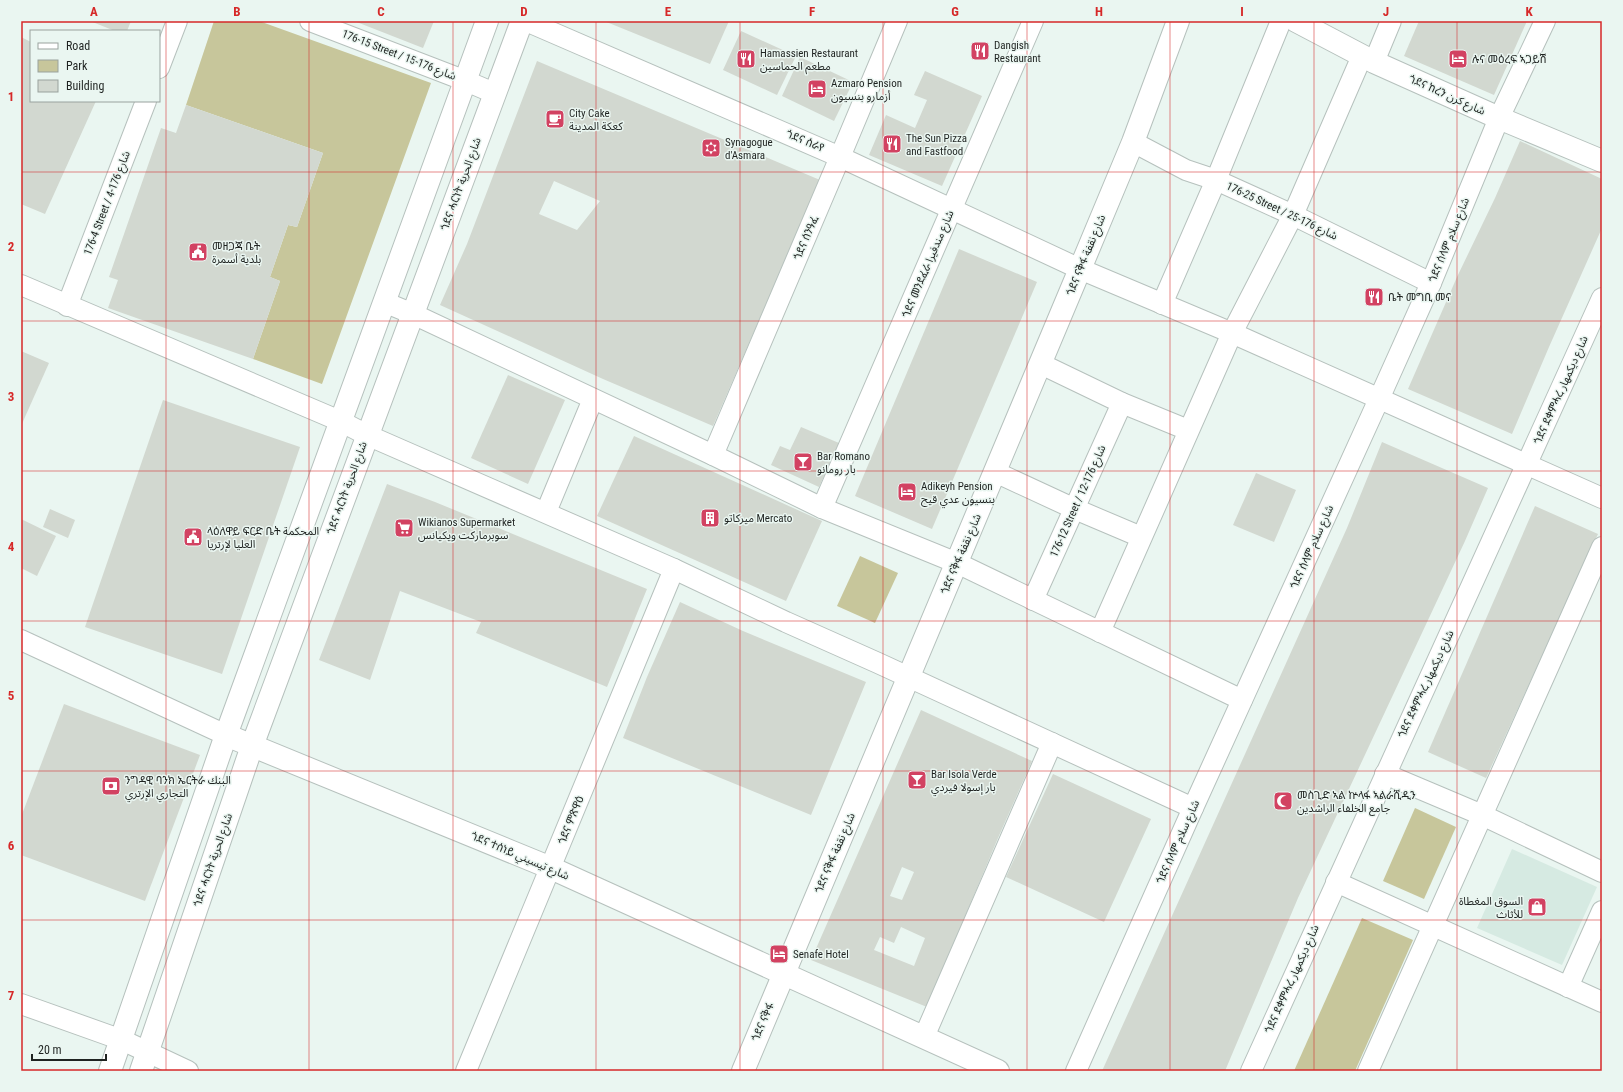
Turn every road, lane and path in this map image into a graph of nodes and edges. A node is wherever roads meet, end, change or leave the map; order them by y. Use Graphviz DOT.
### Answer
graph roads {
  1 [pos="177,21"];
  2 [pos="310,21"];
  3 [pos="487,21"];
  4 [pos="522,21"];
  5 [pos="526,21"];
  6 [pos="897,21"];
  7 [pos="1033,21"];
  8 [pos="1178,21"];
  9 [pos="1281,21"];
  10 [pos="1296,21"];
  11 [pos="1391,21"];
  12 [pos="1545,21"];
  13 [pos="1368,59"];
  14 [pos="160,65"];
  15 [pos="466,80"];
  16 [pos="494,93"];
  17 [pos="146,102"];
  18 [pos="1498,118"];
  19 [pos="1132,142"];
  20 [pos="840,157"];
  21 [pos="1602,161"];
  22 [pos="1216,180"];
  23 [pos="952,210"];
  24 [pos="1293,215"];
  25 [pos="1080,269"];
  26 [pos="1431,283"];
  27 [pos="21,285"];
  28 [pos="1602,298"];
  29 [pos="384,302"];
  30 [pos="1162,304"];
  31 [pos="67,306"];
  32 [pos="413,314"];
  33 [pos="1232,333"];
  34 [pos="1041,364"];
  35 [pos="594,399"];
  36 [pos="1379,399"];
  37 [pos="1122,403"];
  38 [pos="340,421"];
  39 [pos="1188,430"];
  40 [pos="367,435"];
  41 [pos="713,454"];
  42 [pos="1527,464"];
  43 [pos="995,472"];
  44 [pos="1602,498"];
  45 [pos="822,508"];
  46 [pos="1075,509"];
  47 [pos="546,512"];
  48 [pos="1141,537"];
  49 [pos="1602,547"];
  50 [pos="957,564"];
  51 [pos="674,569"];
  52 [pos="1033,600"];
  53 [pos="1100,632"];
  54 [pos="21,640"];
  55 [pos="909,677"];
  56 [pos="1242,700"];
  57 [pos="226,735"];
  58 [pos="1052,743"];
  59 [pos="252,746"];
  60 [pos="1385,774"];
  61 [pos="1193,808"];
  62 [pos="1482,815"];
  63 [pos="551,868"];
  64 [pos="1602,872"];
  65 [pos="1336,882"];
  66 [pos="1602,911"];
  67 [pos="1434,927"];
  68 [pos="784,974"];
  69 [pos="1568,987"];
  70 [pos="1602,1002"];
  71 [pos="21,1004"];
  72 [pos="924,1037"];
  73 [pos="122,1040"];
  74 [pos="144,1062"];
  75 [pos="110,1071"];
  76 [pos="188,1071"];
  77 [pos="466,1071"];
  78 [pos="743,1071"];
  79 [pos="998,1071"];
  80 [pos="1076,1071"];
  81 [pos="1251,1071"];
  82 [pos="1368,1071"];
  1 -- 14 [label="street"];
  2 -- 15 [label="street, 176-15 Street / شارع 176-15"];
  3 -- 15 [label="main road"];
  4 -- 16 [label="main road, ጎደና ሓርነት شارع الحرية"];
  5 -- 20 [label="street, ጎደና ሰራየ"];
  6 -- 20 [label="street, ጎደና ሰንዓፈ"];
  7 -- 23 [label="street, ጎደና መንደፈራ شارع مندفيرا"];
  8 -- 19 [label="main road, ጎደና ናቅፋ شارع نقفة"];
  9 -- 22 [label="street"];
  10 -- 13 [label="main road, ጎደና ከረን شارع كرن"];
  11 -- 13 [label="street"];
  12 -- 18 [label="street, ጎደና ሰላም شارع سلام"];
  13 -- 18 [label="main road, ጎደና ከረን شارع كرن"];
  13 -- 24 [label="street"];
  15 -- 16 [label="street, 176-15 Street / شارع 176-15"];
  15 -- 29 [label="main road"];
  16 -- 32 [label="main road, ጎደና ሓርነት شارع الحرية"];
  17 -- 31 [label="street, 176-4 Street / شارع 176-4"];
  18 -- 21 [label="main road, ጎደና ከረን شارع كرن"];
  18 -- 26 [label="street, ጎደና ሰላም شارع سلام"];
  19 -- 22 [label="street, 176-25 Street / شارع 176-25"];
  19 -- 25 [label="main road, ጎደና ናቅፋ شارع نقفة"];
  20 -- 23 [label="street, ጎደና ሰራየ"];
  20 -- 41 [label="street, ጎደና ሰንዓፈ"];
  22 -- 24 [label="street, 176-25 Street / شارع 176-25"];
  22 -- 30 [label="street"];
  23 -- 25 [label="street, ጎደና ሰራየ"];
  23 -- 45 [label="street, ጎደና መንደፈራ شارع مندفيرا"];
  24 -- 26 [label="street, 176-25 Street / شارع 176-25"];
  24 -- 33 [label="street"];
  25 -- 30 [label="street, ጎደና ሰራየ"];
  25 -- 34 [label="main road, ጎደና ናቅፋ شارع نقفة"];
  26 -- 36 [label="street, ጎደና ሰላም شارع سلام"];
  27 -- 31 [label="street"];
  28 -- 42 [label="street, ጎደና ደቀምሓረ شارع ديكمهار"];
  29 -- 32 [label="street"];
  29 -- 38 [label="main road"];
  30 -- 33 [label="street, ጎደና ሰራየ"];
  31 -- 38 [label="street"];
  32 -- 35 [label="street"];
  32 -- 40 [label="main road, ጎደና ሓርነት شارع الحرية"];
  33 -- 36 [label="street, ጎደና ሰራየ"];
  33 -- 39 [label="street"];
  34 -- 37 [label="street"];
  34 -- 43 [label="main road, ጎደና ናቅፋ شارع نقفة"];
  35 -- 41 [label="street"];
  35 -- 47 [label="street"];
  36 -- 42 [label="street, ጎደና ሰራየ"];
  36 -- 56 [label="street, ጎደና ሰላም شارع سلام"];
  37 -- 39 [label="street"];
  37 -- 46 [label="street, 176-12 Street / شارع 176-12"];
  38 -- 40 [label="street"];
  38 -- 57 [label="main road"];
  39 -- 48 [label="street"];
  40 -- 47 [label="street"];
  40 -- 59 [label="main road, ጎደና ሓርነት شارع الحرية"];
  41 -- 45 [label="street"];
  42 -- 44 [label="street, ጎደና ሰራየ"];
  42 -- 60 [label="street, ጎደና ደቀምሓረ شارع ديكمهار"];
  43 -- 46 [label="street"];
  43 -- 50 [label="main road, ጎደና ናቅፋ شارع نقفة"];
  45 -- 50 [label="street"];
  46 -- 48 [label="street"];
  46 -- 52 [label="street, 176-12 Street / شارع 176-12"];
  47 -- 51 [label="street"];
  48 -- 53 [label="street"];
  49 -- 62 [label="street"];
  50 -- 52 [label="street"];
  50 -- 55 [label="main road, ጎደና ናቅፋ شارع نقفة"];
  51 -- 55 [label="street"];
  51 -- 63 [label="street, ጎደና ምጽዋዕ"];
  52 -- 53 [label="street"];
  53 -- 56 [label="street"];
  54 -- 57 [label="street"];
  55 -- 58 [label="street"];
  55 -- 68 [label="main road, ጎደና ናቅፋ شارع نقفة"];
  56 -- 61 [label="street, ጎደና ሰላም شارع سلام"];
  57 -- 59 [label="main road, ጎደና ተሰነይ شارع تيسيني"];
  57 -- 73 [label="main road"];
  58 -- 61 [label="street"];
  58 -- 72 [label="street"];
  59 -- 63 [label="main road, ጎደና ተሰነይ شارع تيسيني"];
  59 -- 74 [label="main road, ጎደና ሓርነት شارع الحرية"];
  60 -- 62 [label="street"];
  60 -- 65 [label="street, ጎደና ደቀምሓረ شارع ديكمهار"];
  61 -- 80 [label="street, ጎደና ሰላም شارع سلام"];
  62 -- 64 [label="street"];
  62 -- 67 [label="street"];
  63 -- 68 [label="main road, ጎደና ተሰነይ شارع تيسيني"];
  63 -- 77 [label="street, ጎደና ምጽዋዕ"];
  65 -- 67 [label="street"];
  65 -- 81 [label="street, ጎደና ደቀምሓረ شارع ديكمهار"];
  66 -- 69 [label="street"];
  67 -- 69 [label="street"];
  67 -- 82 [label="street"];
  68 -- 72 [label="main road, ጎደና ተሰነይ شارع تيسيني"];
  68 -- 78 [label="main road, ጎደና ናቅፋ"];
  69 -- 70 [label="street"];
  71 -- 73 [label="street"];
  72 -- 79 [label="main road, ጎደና ተሰነይ شارع تيسيني"];
  73 -- 74 [label="street"];
  73 -- 75 [label="main road"];
  74 -- 76 [label="street"];
}
